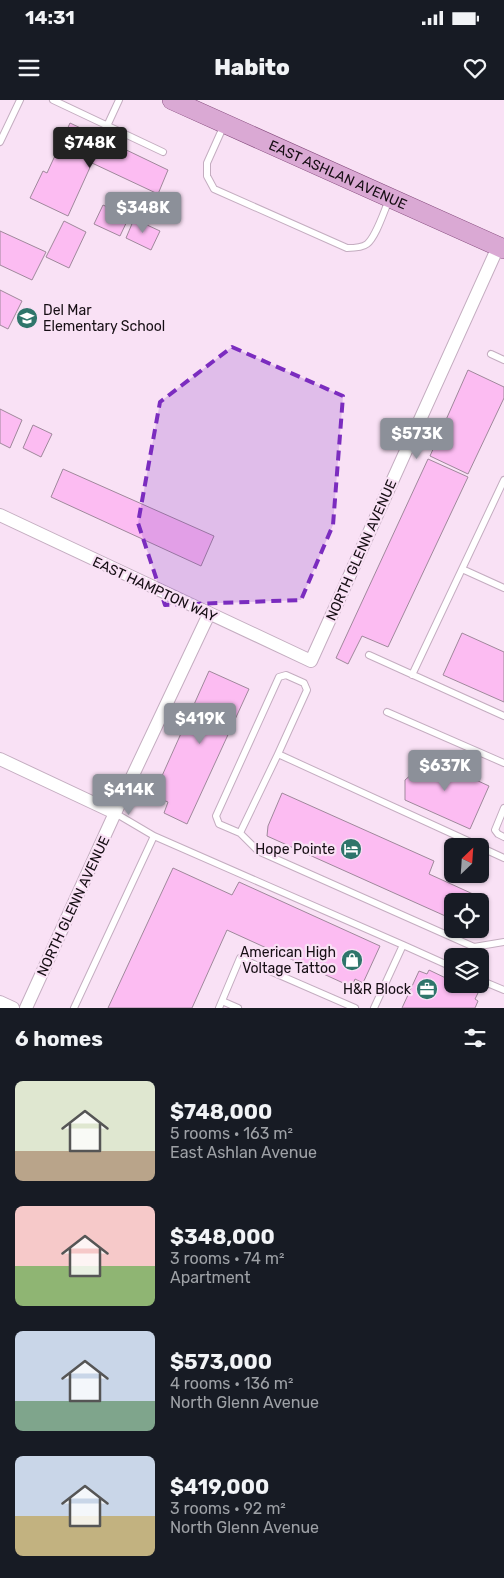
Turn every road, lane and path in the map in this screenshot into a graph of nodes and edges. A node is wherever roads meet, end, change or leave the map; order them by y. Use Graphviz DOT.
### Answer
graph roads {
  1 [pos="20,100"];
  2 [pos="53,100"];
  3 [pos="119,100"];
  4 [pos="172,100"];
  5 [pos="225,124"];
  6 [pos="108,126"];
  7 [pos="0,142"];
  8 [pos="163,152"];
  9 [pos="390,198"];
  10 [pos="501,248"];
  11 [pos="491,354"];
  12 [pos="504,360"];
  13 [pos="504,480"];
  14 [pos="0,515"];
  15 [pos="462,569"];
  16 [pos="503,585"];
  17 [pos="209,614"];
  18 [pos="369,655"];
  19 [pos="310,661"];
  20 [pos="412,675"];
  21 [pos="387,712"];
  22 [pos="504,716"];
  23 [pos="278,754"];
  24 [pos="0,759"];
  25 [pos="504,763"];
  26 [pos="504,808"];
  27 [pos="116,813"];
  28 [pos="240,834"];
  29 [pos="154,836"];
  30 [pos="504,837"];
  31 [pos="462,838"];
  32 [pos="489,850"];
  33 [pos="504,858"];
  34 [pos="504,942"];
  35 [pos="403,944"];
  36 [pos="444,963"];
  37 [pos="489,984"];
  38 [pos="504,990"];
  39 [pos="222,1001"];
  40 [pos="0,1002"];
  41 [pos="13,1008"];
  42 [pos="26,1008"];
  43 [pos="74,1008"];
  44 [pos="219,1008"];
  45 [pos="238,1008"];
  46 [pos="356,1008"];
  47 [pos="374,1008"];
  1 -- 7 [label="lane"];
  2 -- 6 [label="lane"];
  3 -- 6 [label="lane"];
  4 -- 5 [label="main road, EAST ASHLAN AVENUE"];
  5 -- 9 [label="main road, EAST ASHLAN AVENUE"];
  5 -- 9 [label="lane"];
  6 -- 8 [label="lane"];
  9 -- 10 [label="main road, EAST ASHLAN AVENUE"];
  10 -- 19 [label="street, NORTH GLENN AVENUE"];
  11 -- 12 [label="lane"];
  13 -- 15 [label="lane"];
  14 -- 17 [label="street, EAST HAMPTON WAY"];
  15 -- 16 [label="lane"];
  15 -- 20 [label="lane"];
  17 -- 19 [label="street, EAST HAMPTON WAY"];
  17 -- 27 [label="street, NORTH GLENN AVENUE"];
  18 -- 20 [label="lane"];
  20 -- 22 [label="lane"];
  21 -- 25 [label="lane"];
  23 -- 28 [label="lane"];
  23 -- 28 [label="lane"];
  23 -- 31 [label="lane"];
  24 -- 27 [label="street"];
  26 -- 30 [label="lane"];
  27 -- 29 [label="lane"];
  27 -- 42 [label="street, NORTH GLENN AVENUE"];
  28 -- 34 [label="lane"];
  29 -- 35 [label="lane"];
  29 -- 43 [label="lane"];
  32 -- 33 [label="lane"];
  35 -- 36 [label="lane"];
  35 -- 47 [label="lane"];
  37 -- 38 [label="lane"];
  39 -- 44 [label="lane"];
  39 -- 45 [label="lane"];
  39 -- 46 [label="lane"];
  40 -- 41 [label="street"];
}
